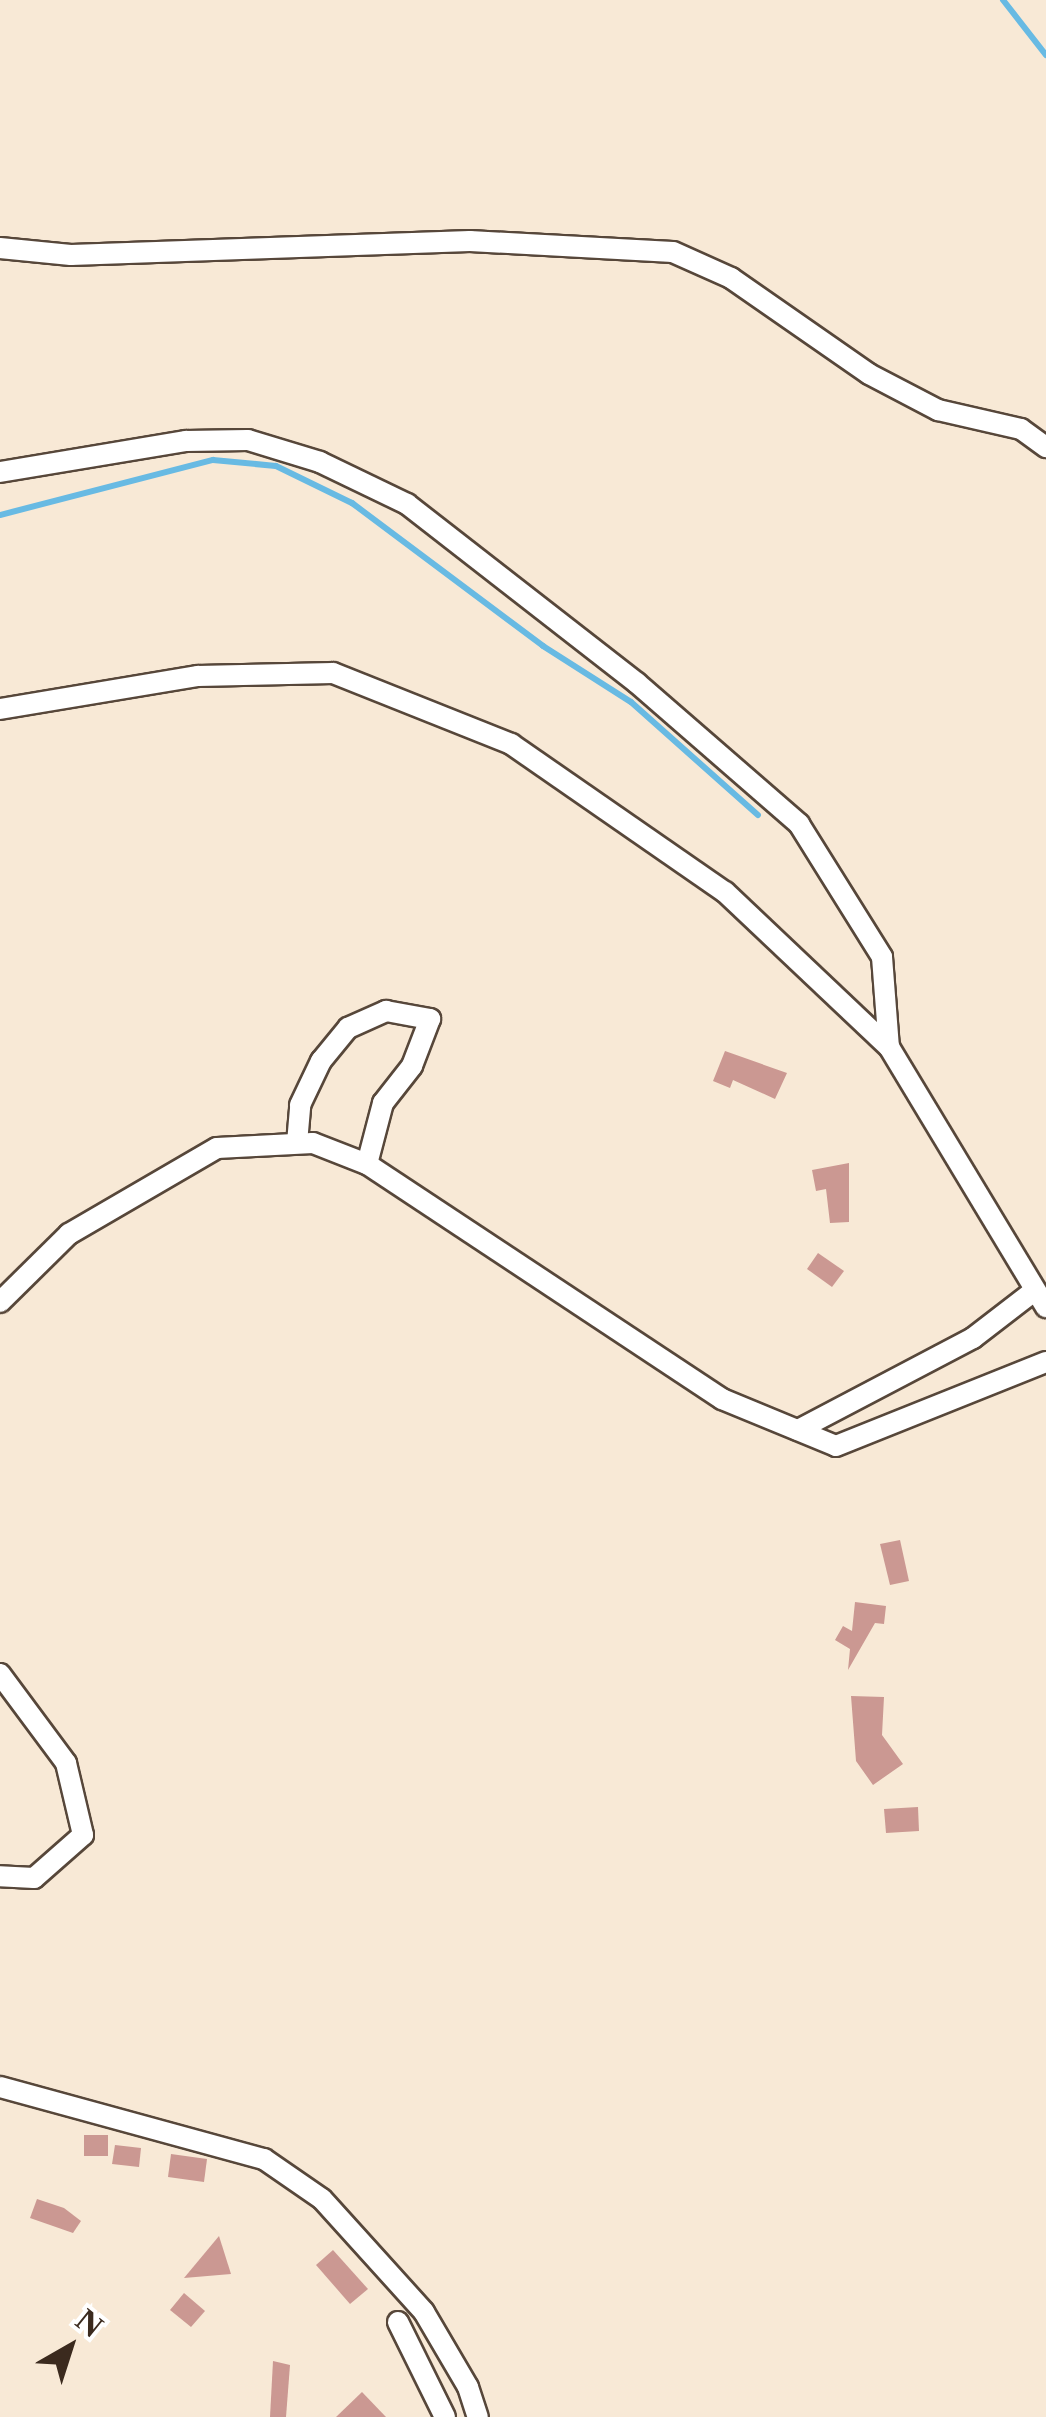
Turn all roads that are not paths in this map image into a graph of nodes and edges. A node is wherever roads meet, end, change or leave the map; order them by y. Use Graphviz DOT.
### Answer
graph roads {
  1 [pos="0,248"];
  2 [pos="1046,447"];
  3 [pos="0,472"];
  4 [pos="0,709"];
  5 [pos="890,1046"];
  6 [pos="297,1143"];
  7 [pos="367,1164"];
  8 [pos="1040,1299"];
  9 [pos="0,1302"];
  10 [pos="1046,1362"];
  11 [pos="798,1430"];
  12 [pos="0,1674"];
  13 [pos="0,1876"];
  14 [pos="0,2087"];
  15 [pos="398,2322"];
  16 [pos="445,2417"];
  17 [pos="478,2417"];
  1 -- 2 [label="street"];
  3 -- 5 [label="street"];
  4 -- 5 [label="street"];
  5 -- 8 [label="street"];
  6 -- 7 [label="street"];
  6 -- 7 [label="street"];
  6 -- 9 [label="street"];
  7 -- 11 [label="street"];
  8 -- 11 [label="street"];
  10 -- 11 [label="street"];
  12 -- 13 [label="street"];
  14 -- 17 [label="street"];
  15 -- 16 [label="street"];
}
